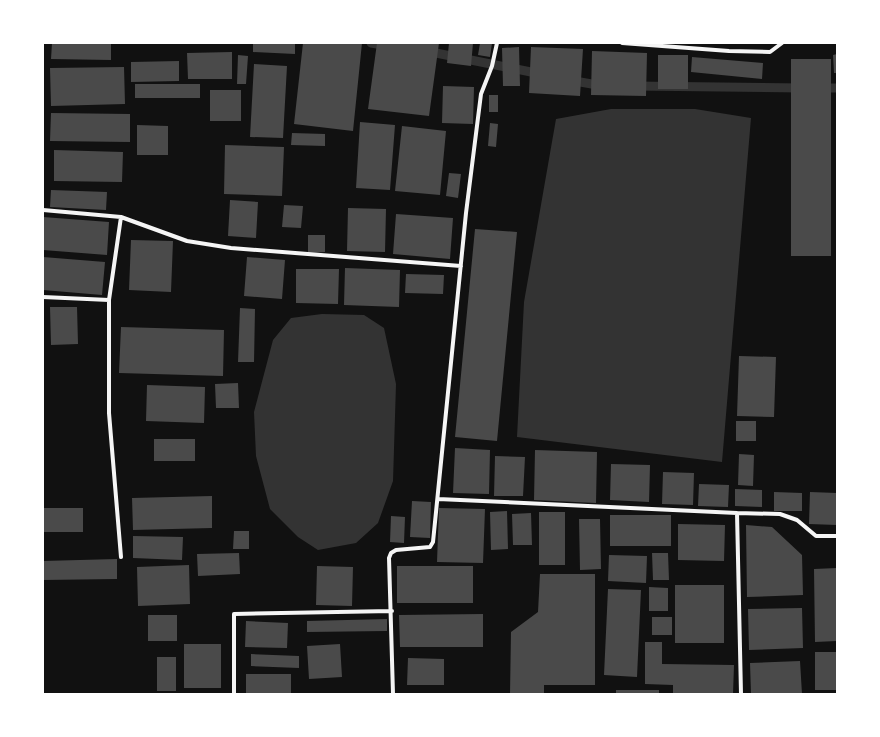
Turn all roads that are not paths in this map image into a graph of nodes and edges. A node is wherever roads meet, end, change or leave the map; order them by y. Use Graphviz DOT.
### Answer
graph roads {
  1 [pos="497,43"];
  2 [pos="622,43"];
  3 [pos="782,43"];
  4 [pos="43,210"];
  5 [pos="121,217"];
  6 [pos="461,266"];
  7 [pos="43,297"];
  8 [pos="109,300"];
  9 [pos="438,500"];
  10 [pos="737,513"];
  11 [pos="837,536"];
  12 [pos="121,557"];
  13 [pos="392,611"];
  14 [pos="234,694"];
  15 [pos="393,694"];
  16 [pos="741,694"];
  1 -- 6 [label="street"];
  2 -- 3 [label="street"];
  4 -- 5 [label="street"];
  5 -- 6 [label="street"];
  5 -- 8 [label="street"];
  6 -- 9 [label="street"];
  7 -- 8 [label="street"];
  8 -- 12 [label="street"];
  9 -- 10 [label="street"];
  9 -- 13 [label="street"];
  10 -- 11 [label="street"];
  10 -- 16 [label="street"];
  13 -- 14 [label="street"];
  13 -- 15 [label="street"];
}
